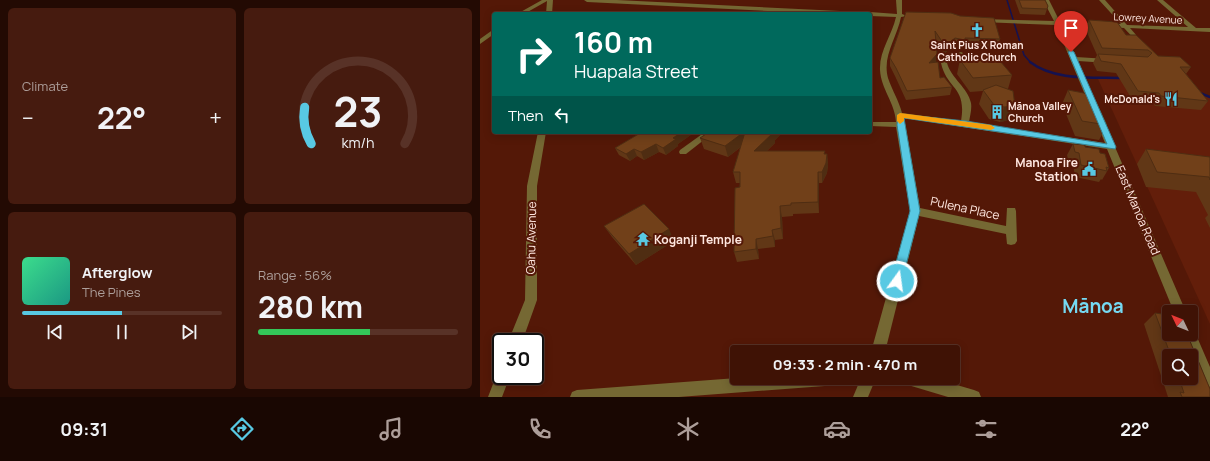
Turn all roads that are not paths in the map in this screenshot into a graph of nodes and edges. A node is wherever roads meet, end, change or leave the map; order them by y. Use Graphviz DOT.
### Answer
graph roads {
  1 [pos="546,0"];
  2 [pos="550,0"];
  3 [pos="587,0"];
  4 [pos="687,0"];
  5 [pos="755,0"];
  6 [pos="899,0"];
  7 [pos="1046,0"];
  8 [pos="1102,0"];
  9 [pos="1160,0"];
  10 [pos="629,1"];
  11 [pos="682,5"];
  12 [pos="749,8"];
  13 [pos="676,9"];
  14 [pos="524,12"];
  15 [pos="549,12"];
  16 [pos="746,12"];
  17 [pos="806,12"];
  18 [pos="872,14"];
  19 [pos="899,16"];
  20 [pos="912,17"];
  21 [pos="977,20"];
  22 [pos="1058,23"];
  23 [pos="1125,26"];
  24 [pos="1195,30"];
  25 [pos="1210,30"];
  26 [pos="492,33"];
  27 [pos="480,42"];
  28 [pos="1148,51"];
  29 [pos="961,54"];
  30 [pos="1074,59"];
  31 [pos="1112,61"];
  32 [pos="900,120"];
  33 [pos="872,124"];
  34 [pos="966,124"];
  35 [pos="542,134"];
  36 [pos="707,134"];
  37 [pos="1112,147"];
  38 [pos="683,152"];
  39 [pos="915,211"];
  40 [pos="1011,211"];
  41 [pos="1177,305"];
  42 [pos="518,333"];
  43 [pos="1192,341"];
  44 [pos="880,345"];
  45 [pos="1210,380"];
  46 [pos="500,385"];
  47 [pos="742,385"];
  48 [pos="866,385"];
  49 [pos="932,385"];
  50 [pos="495,397"];
  51 [pos="577,397"];
  52 [pos="860,397"];
  53 [pos="974,397"];
  1 -- 14 [label="street"];
  2 -- 15 [label="street"];
  3 -- 10 [label="street"];
  4 -- 11 [label="street"];
  5 -- 12 [label="street"];
  6 -- 19 [label="street"];
  7 -- 22 [label="street, East Manoa Road"];
  8 -- 23 [label="street"];
  9 -- 24 [label="street"];
  10 -- 11 [label="street"];
  11 -- 12 [label="street"];
  11 -- 13 [label="street"];
  12 -- 16 [label="street"];
  12 -- 17 [label="street"];
  18 -- 19 [label="street"];
  19 -- 20 [label="street"];
  19 -- 32 [label="street"];
  21 -- 22 [label="street, Lowrey Avenue"];
  22 -- 23 [label="street, Lowrey Avenue"];
  22 -- 30 [label="street, East Manoa Road"];
  23 -- 24 [label="street, Lowrey Avenue"];
  23 -- 28 [label="street"];
  24 -- 25 [label="street, Lowrey Avenue"];
  26 -- 27 [label="street"];
  29 -- 34 [label="street"];
  30 -- 31 [label="street"];
  30 -- 37 [label="street, East Manoa Road"];
  32 -- 33 [label="street"];
  32 -- 34 [label="street"];
  32 -- 39 [label="street"];
  34 -- 37 [label="street"];
  35 -- 42 [label="street, Oahu Avenue"];
  36 -- 38 [label="street"];
  37 -- 41 [label="street, East Manoa Road"];
  39 -- 40 [label="street, Pulena Place"];
  39 -- 44 [label="street"];
  43 -- 45 [label="street"];
  46 -- 50 [label="street"];
  47 -- 51 [label="street"];
  48 -- 52 [label="street"];
  49 -- 53 [label="street"];
}
